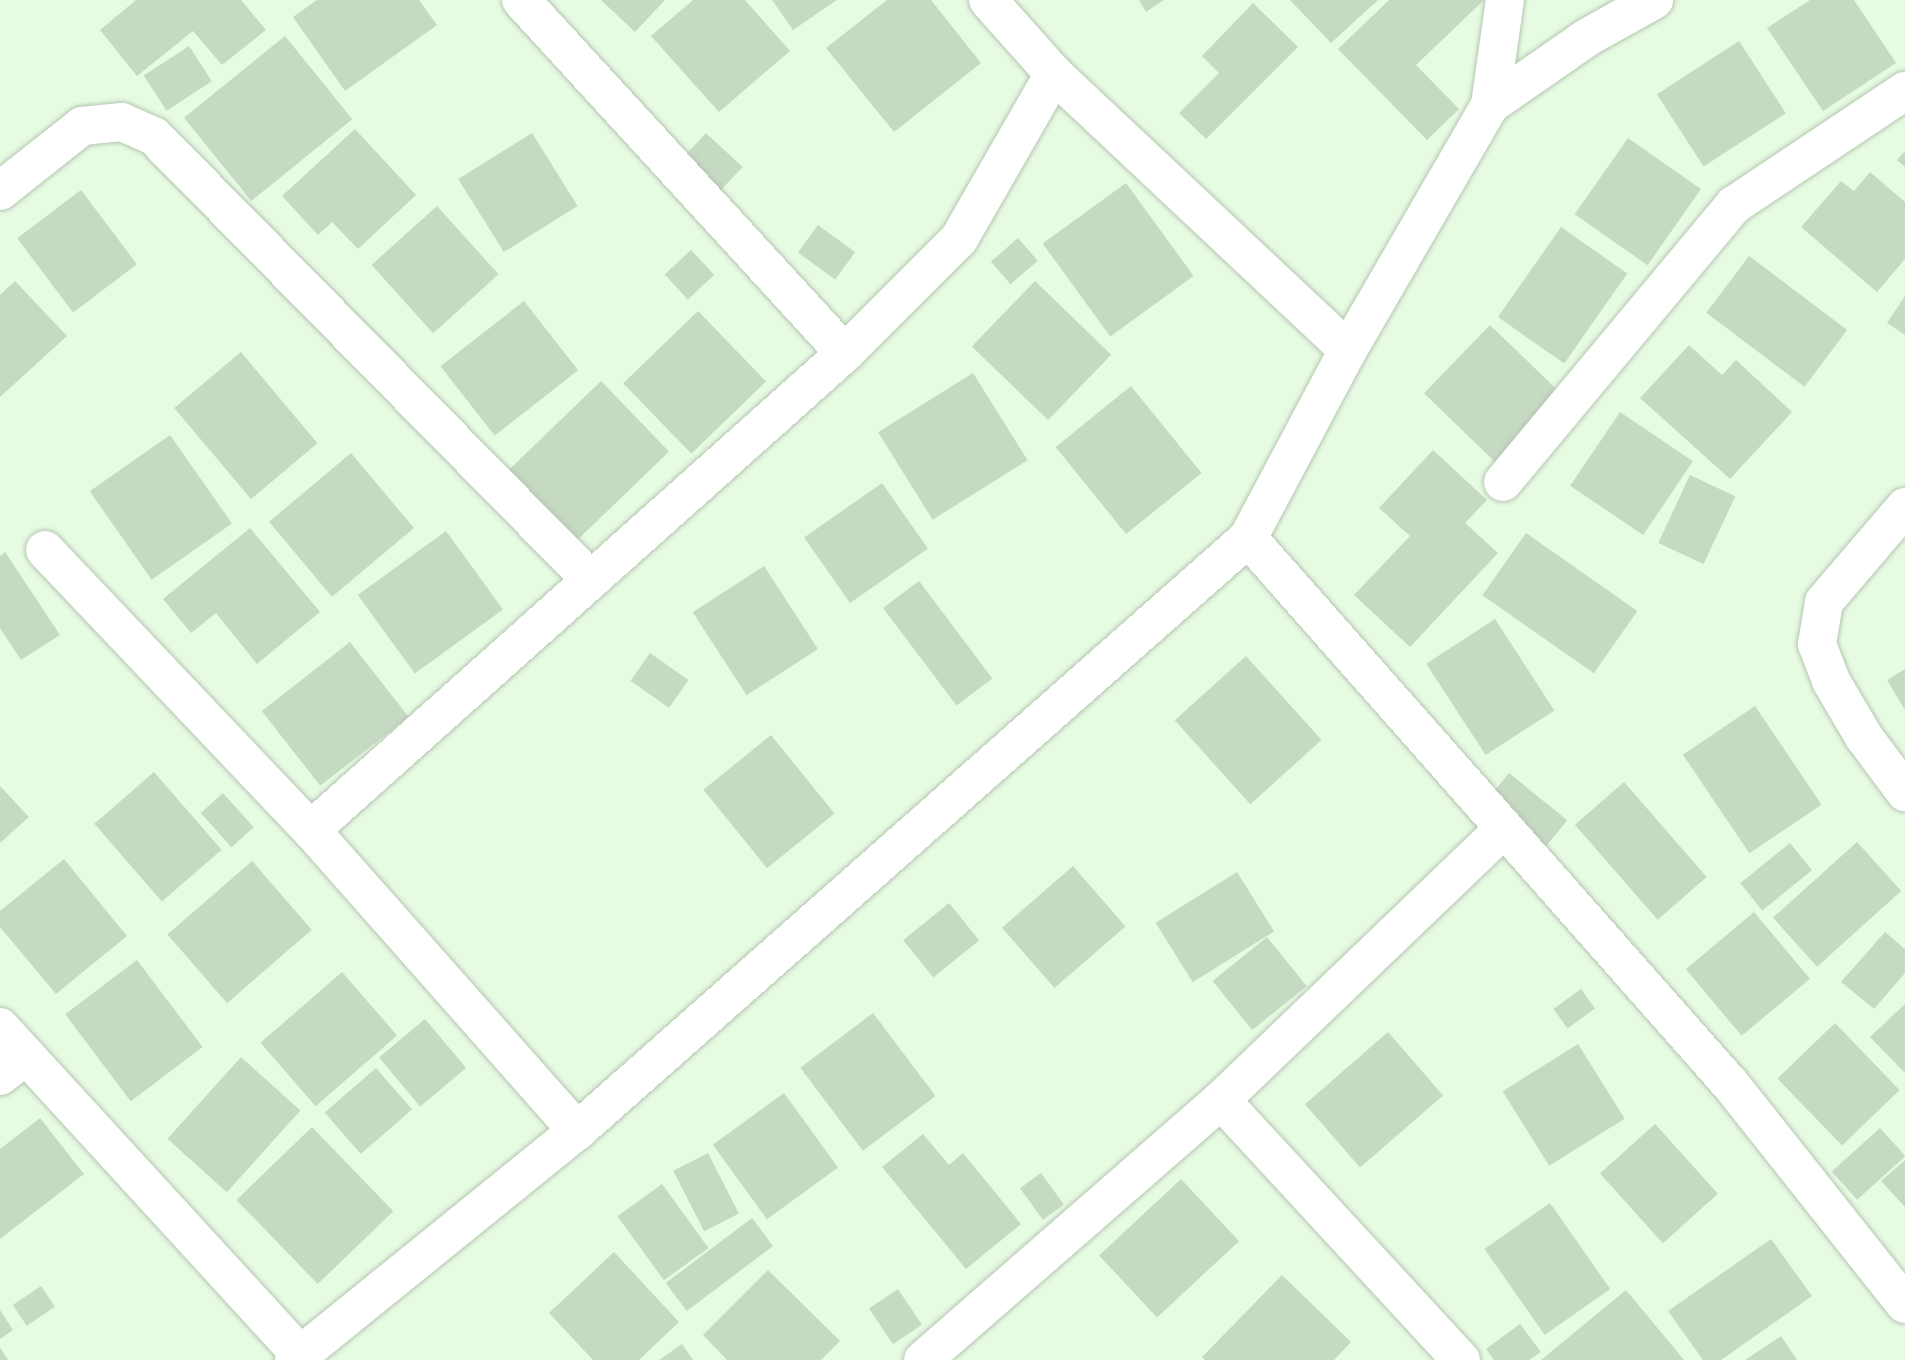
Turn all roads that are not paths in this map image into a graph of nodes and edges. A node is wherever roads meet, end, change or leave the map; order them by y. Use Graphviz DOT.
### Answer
graph roads {
  1 [pos="521,0"];
  2 [pos="988,0"];
  3 [pos="1505,0"];
  4 [pos="1654,0"];
  5 [pos="1054,74"];
  6 [pos="1905,91"];
  7 [pos="1490,105"];
  8 [pos="0,191"];
  9 [pos="1348,351"];
  10 [pos="845,353"];
  11 [pos="1503,482"];
  12 [pos="1905,507"];
  13 [pos="1248,538"];
  14 [pos="45,550"];
  15 [pos="591,580"];
  16 [pos="1905,792"];
  17 [pos="1504,829"];
  18 [pos="311,830"];
  19 [pos="0,1027"];
  20 [pos="13,1066"];
  21 [pos="1221,1101"];
  22 [pos="577,1131"];
  23 [pos="1905,1304"];
  24 [pos="297,1358"];
  25 [pos="929,1358"];
  26 [pos="1461,1360"];
  1 -- 10 [label="street"];
  2 -- 5 [label="street"];
  3 -- 7 [label="street"];
  4 -- 7 [label="street"];
  5 -- 9 [label="street"];
  5 -- 10 [label="street"];
  6 -- 11 [label="street"];
  7 -- 9 [label="street"];
  8 -- 15 [label="street"];
  9 -- 13 [label="street"];
  10 -- 15 [label="street"];
  12 -- 16 [label="street"];
  13 -- 17 [label="street"];
  13 -- 22 [label="street"];
  14 -- 18 [label="street"];
  15 -- 18 [label="street"];
  17 -- 21 [label="street"];
  17 -- 23 [label="street"];
  18 -- 22 [label="street"];
  19 -- 20 [label="street"];
  20 -- 24 [label="street"];
  21 -- 25 [label="street"];
  21 -- 26 [label="street"];
  22 -- 24 [label="street"];
}
